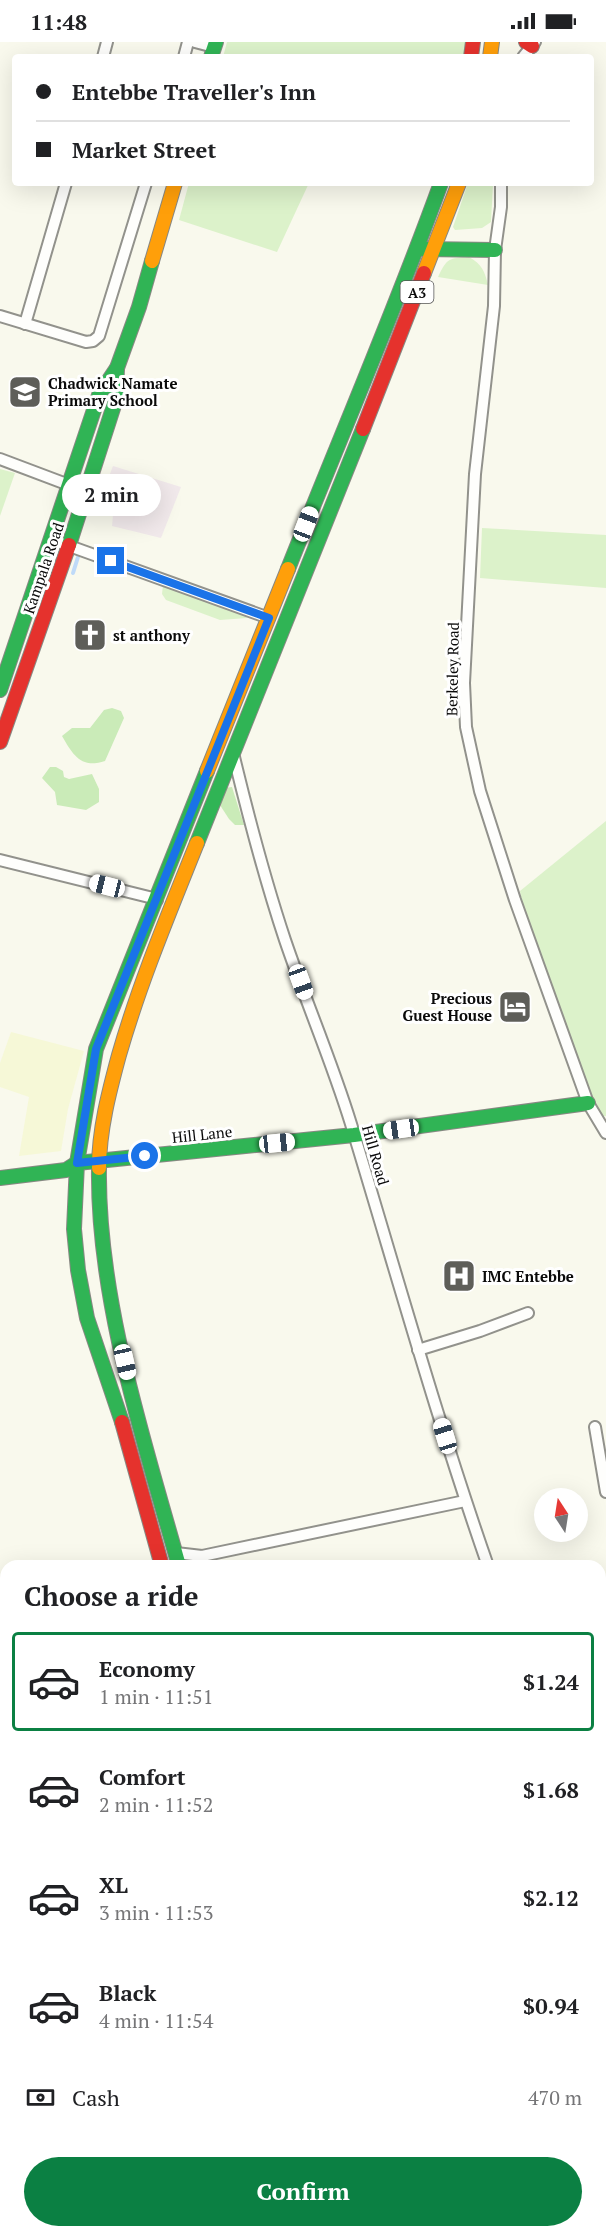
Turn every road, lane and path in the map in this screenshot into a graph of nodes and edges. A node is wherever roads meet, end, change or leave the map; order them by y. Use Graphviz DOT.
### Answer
graph roads {
  1 [pos="195,42"];
  2 [pos="214,49"];
  3 [pos="65,186"];
  4 [pos="145,186"];
  5 [pos="174,186"];
  6 [pos="440,186"];
  7 [pos="458,186"];
  8 [pos="501,186"];
  9 [pos="417,249"];
  10 [pos="434,250"];
  11 [pos="495,250"];
  12 [pos="0,316"];
  13 [pos="25,324"];
  14 [pos="117,368"];
  15 [pos="0,459"];
  16 [pos="69,485"];
  17 [pos="87,489"];
  18 [pos="50,539"];
  19 [pos="69,546"];
  20 [pos="269,618"];
  21 [pos="0,690"];
  22 [pos="0,742"];
  23 [pos="233,754"];
  24 [pos="0,860"];
  25 [pos="157,900"];
  26 [pos="588,1103"];
  27 [pos="606,1133"];
  28 [pos="354,1135"];
  29 [pos="99,1161"];
  30 [pos="77,1163"];
  31 [pos="0,1178"];
  32 [pos="528,1312"];
  33 [pos="418,1350"];
  34 [pos="595,1426"];
  35 [pos="606,1492"];
  36 [pos="465,1501"];
  37 [pos="160,1560"];
  38 [pos="178,1560"];
  39 [pos="486,1560"];
  1 -- 2 [label="street"];
  3 -- 13 [label="street"];
  4 -- 13 [label="street"];
  5 -- 14 [label="main road, Kampala Road"];
  6 -- 9 [label="main road, A3"];
  7 -- 10 [label="main road, A3"];
  8 -- 11 [label="street, Berkeley Road"];
  9 -- 10 [label="main road"];
  9 -- 20 [label="main road, A3"];
  10 -- 11 [label="main road"];
  10 -- 23 [label="main road, A3"];
  11 -- 26 [label="street, Berkeley Road"];
  12 -- 13 [label="street"];
  14 -- 16 [label="main road, Kampala Road"];
  14 -- 17 [label="main road, Kampala Road"];
  15 -- 16 [label="street"];
  16 -- 17 [label="street"];
  16 -- 18 [label="main road, Kampala Road"];
  17 -- 19 [label="main road, Kampala Road"];
  18 -- 19 [label="street"];
  18 -- 21 [label="main road, Kampala Road"];
  19 -- 20 [label="street"];
  19 -- 22 [label="main road, Kampala Road"];
  20 -- 25 [label="main road, A3"];
  23 -- 28 [label="street, Hill Road"];
  23 -- 29 [label="main road, A3"];
  24 -- 25 [label="street"];
  25 -- 30 [label="main road, A3"];
  26 -- 27 [label="street, Berkeley Road"];
  26 -- 28 [label="main road, Hill Lane"];
  28 -- 29 [label="main road, Hill Lane"];
  28 -- 33 [label="street, Hill Road"];
  29 -- 30 [label="main road, Hill Lane"];
  29 -- 38 [label="main road, A3"];
  30 -- 31 [label="main road, Hill Lane"];
  30 -- 37 [label="main road, A3"];
  32 -- 33 [label="street"];
  33 -- 36 [label="street, Hill Road"];
  34 -- 35 [label="street"];
  36 -- 38 [label="street"];
  36 -- 39 [label="street, Hill Road"];
}
